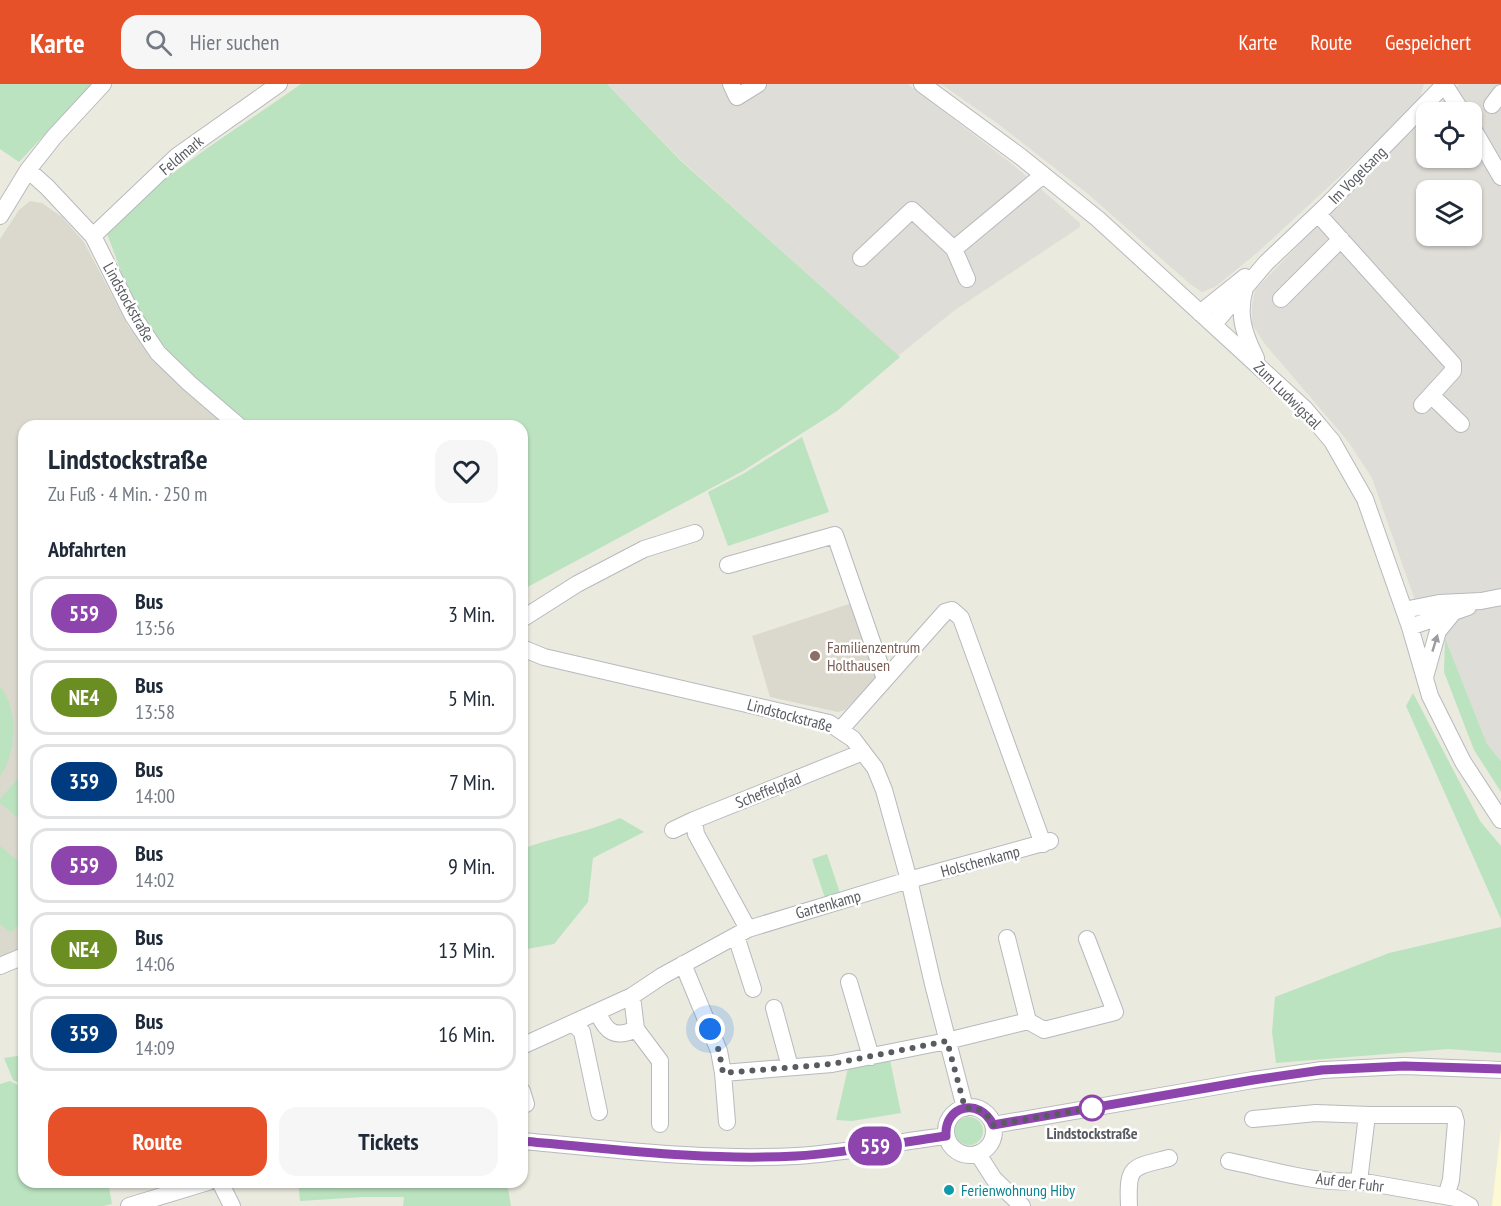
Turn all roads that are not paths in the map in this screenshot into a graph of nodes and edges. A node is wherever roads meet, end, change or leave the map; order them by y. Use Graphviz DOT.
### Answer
graph roads {
  1 [pos="103,84"];
  2 [pos="279,84"];
  3 [pos="731,84"];
  4 [pos="758,84"];
  5 [pos="922,84"];
  6 [pos="1444,84"];
  7 [pos="1456,102"];
  8 [pos="1482,144"];
  9 [pos="28,170"];
  10 [pos="1043,175"];
  11 [pos="1501,177"];
  12 [pos="0,194"];
  13 [pos="1318,214"];
  14 [pos="0,216"];
  15 [pos="93,236"];
  16 [pos="1341,239"];
  17 [pos="954,249"];
  18 [pos="861,258"];
  19 [pos="1266,263"];
  20 [pos="967,279"];
  21 [pos="1245,287"];
  22 [pos="1281,298"];
  23 [pos="1200,313"];
  24 [pos="1214,324"];
  25 [pos="1261,367"];
  26 [pos="232,420"];
  27 [pos="1461,424"];
  28 [pos="695,533"];
  29 [pos="728,565"];
  30 [pos="1501,597"];
  31 [pos="1481,601"];
  32 [pos="1404,610"];
  33 [pos="1453,613"];
  34 [pos="528,614"];
  35 [pos="1410,627"];
  36 [pos="528,650"];
  37 [pos="1425,677"];
  38 [pos="885,679"];
  39 [pos="841,729"];
  40 [pos="863,752"];
  41 [pos="694,820"];
  42 [pos="1501,820"];
  43 [pos="673,830"];
  44 [pos="909,880"];
  45 [pos="742,933"];
  46 [pos="1007,938"];
  47 [pos="1087,939"];
  48 [pos="18,958"];
  49 [pos="683,964"];
  50 [pos="0,966"];
  51 [pos="849,982"];
  52 [pos="753,989"];
  53 [pos="632,996"];
  54 [pos="774,1008"];
  55 [pos="598,1012"];
  56 [pos="1028,1021"];
  57 [pos="573,1023"];
  58 [pos="636,1029"];
  59 [pos="947,1041"];
  60 [pos="528,1043"];
  61 [pos="871,1057"];
  62 [pos="789,1067"];
  63 [pos="1501,1070"];
  64 [pos="723,1073"];
  65 [pos="965,1108"];
  66 [pos="599,1112"];
  67 [pos="1367,1115"];
  68 [pos="1253,1119"];
  69 [pos="727,1122"];
  70 [pos="660,1124"];
  71 [pos="993,1125"];
  72 [pos="946,1136"];
  73 [pos="528,1142"];
  74 [pos="978,1154"];
  75 [pos="1169,1158"];
  76 [pos="1229,1161"];
  77 [pos="1359,1181"];
  78 [pos="188,1188"];
  79 [pos="223,1188"];
  80 [pos="1446,1196"];
  81 [pos="129,1206"];
  82 [pos="232,1206"];
  83 [pos="1022,1206"];
  84 [pos="1129,1206"];
  85 [pos="1470,1206"];
  1 -- 9 [label="street"];
  2 -- 15 [label="street, Feldmark"];
  3 -- 4 [label="street"];
  5 -- 10 [label="street, Zum Ludwigstal"];
  6 -- 7 [label="street"];
  6 -- 13 [label="street, Im Vogelsang"];
  8 -- 11 [label="street"];
  9 -- 12 [label="street"];
  9 -- 14 [label="street"];
  9 -- 15 [label="street, Lindstockstraße"];
  10 -- 17 [label="street"];
  10 -- 23 [label="street, Zum Ludwigstal"];
  13 -- 16 [label="street"];
  13 -- 19 [label="street, Im Vogelsang"];
  15 -- 26 [label="street, Lindstockstraße"];
  16 -- 22 [label="street"];
  16 -- 27 [label="street"];
  17 -- 18 [label="street"];
  17 -- 20 [label="street"];
  19 -- 21 [label="street, Im Vogelsang"];
  19 -- 23 [label="street, Im Vogelsang"];
  21 -- 24 [label="street, Im Vogelsang"];
  21 -- 25 [label="street"];
  23 -- 24 [label="street, Zum Ludwigstal"];
  24 -- 25 [label="street, Zum Ludwigstal"];
  25 -- 32 [label="street, Zum Ludwigstal"];
  28 -- 34 [label="street"];
  29 -- 38 [label="street"];
  30 -- 31 [label="street"];
  31 -- 32 [label="street"];
  31 -- 33 [label="street"];
  32 -- 35 [label="street, Zum Ludwigstal"];
  33 -- 35 [label="street"];
  37 -- 33 [label="street, one-way"];
  35 -- 37 [label="street, Zum Ludwigstal"];
  36 -- 39 [label="street, Lindstockstraße"];
  37 -- 42 [label="street, Zum Ludwigstal"];
  38 -- 39 [label="street"];
  38 -- 44 [label="street, Holschenkamp"];
  39 -- 40 [label="street, Lindstockstraße"];
  40 -- 41 [label="street, Scheffelpfad"];
  40 -- 44 [label="street, Lindstockstraße"];
  41 -- 43 [label="street, Scheffelpfad"];
  41 -- 45 [label="street"];
  44 -- 45 [label="street, Gartenkamp"];
  44 -- 59 [label="street, Lindstockstraße"];
  45 -- 49 [label="street, Gartenkamp"];
  45 -- 52 [label="street"];
  46 -- 56 [label="street"];
  47 -- 56 [label="street"];
  48 -- 50 [label="street"];
  49 -- 53 [label="street, Gartenkamp"];
  49 -- 64 [label="street"];
  51 -- 61 [label="street"];
  53 -- 55 [label="street, Gartenkamp"];
  53 -- 58 [label="street"];
  54 -- 62 [label="street"];
  55 -- 57 [label="street, Gartenkamp"];
  55 -- 58 [label="street"];
  56 -- 59 [label="street"];
  57 -- 60 [label="street, Gartenkamp"];
  57 -- 66 [label="street"];
  58 -- 70 [label="street"];
  59 -- 61 [label="street"];
  59 -- 65 [label="street, Lindstockstraße"];
  61 -- 62 [label="street"];
  62 -- 64 [label="street"];
  63 -- 71 [label="street"];
  64 -- 69 [label="street"];
  65 -- 71 [label="street"];
  65 -- 72 [label="street"];
  67 -- 68 [label="street"];
  67 -- 77 [label="street"];
  67 -- 80 [label="street"];
  71 -- 74 [label="street"];
  72 -- 73 [label="street"];
  72 -- 74 [label="street"];
  74 -- 83 [label="street"];
  75 -- 84 [label="street"];
  76 -- 77 [label="street, Auf der Fuhr"];
  77 -- 80 [label="street, Auf der Fuhr"];
  78 -- 81 [label="street"];
  79 -- 82 [label="street"];
  80 -- 85 [label="street, Auf der Fuhr"];
}
